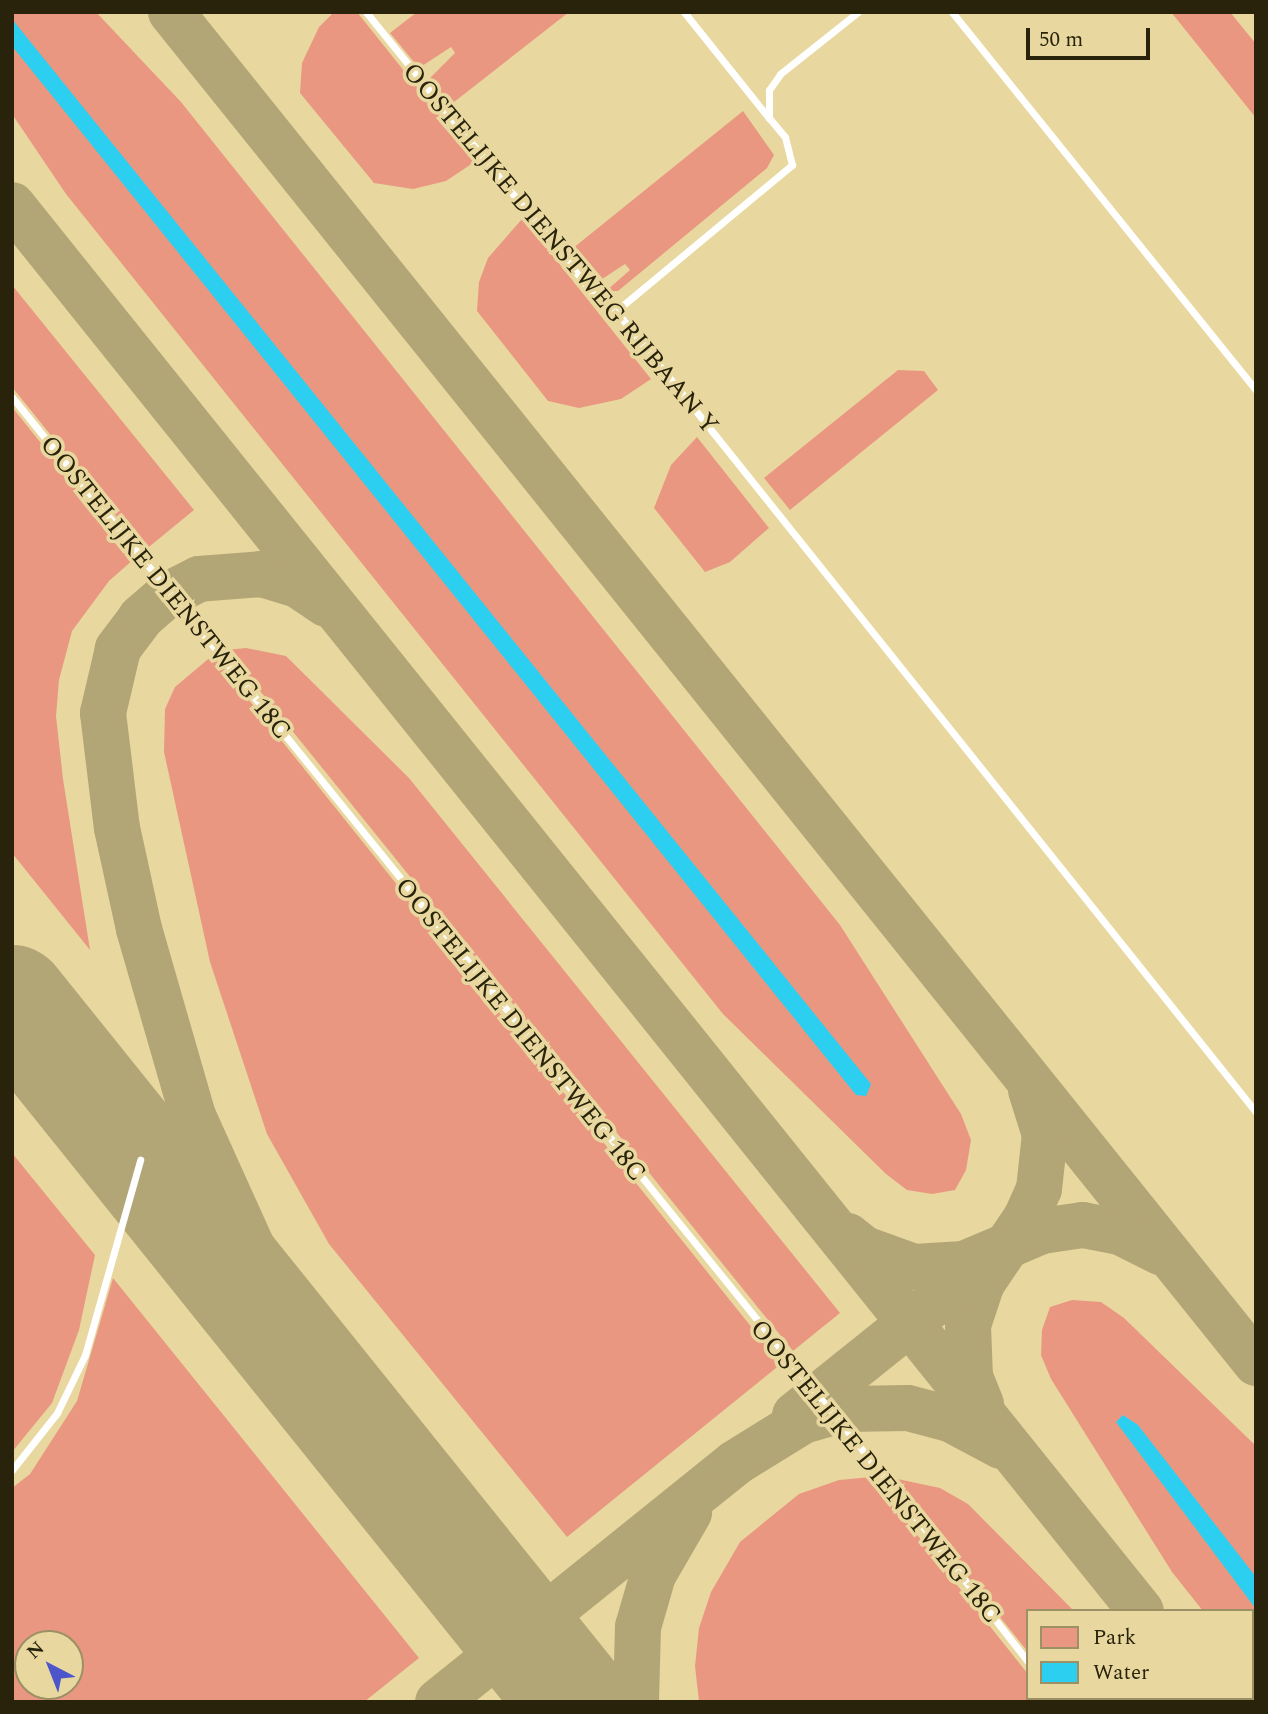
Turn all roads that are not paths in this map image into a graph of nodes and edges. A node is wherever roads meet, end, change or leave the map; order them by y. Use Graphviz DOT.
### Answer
graph roads {
  1 [pos="366,12"];
  2 [pos="684,12"];
  3 [pos="858,12"];
  4 [pos="952,12"];
  5 [pos="769,118"];
  6 [pos="616,311"];
  7 [pos="1256,390"];
  8 [pos="12,397"];
  9 [pos="1256,1112"];
  10 [pos="140,1160"];
  11 [pos="12,1470"];
  12 [pos="1026,1659"];
  1 -- 6 [label="lane, OOSTELIJKE DIENSTWEG RIJBAAN Y"];
  2 -- 5 [label="lane"];
  3 -- 5 [label="lane"];
  4 -- 7 [label="lane"];
  5 -- 6 [label="lane"];
  6 -- 9 [label="lane, OOSTELIJKE DIENSTWEG RIJBAAN Y"];
  8 -- 12 [label="lane, OOSTELIJKE DIENSTWEG 18C"];
  10 -- 11 [label="lane"];
}
